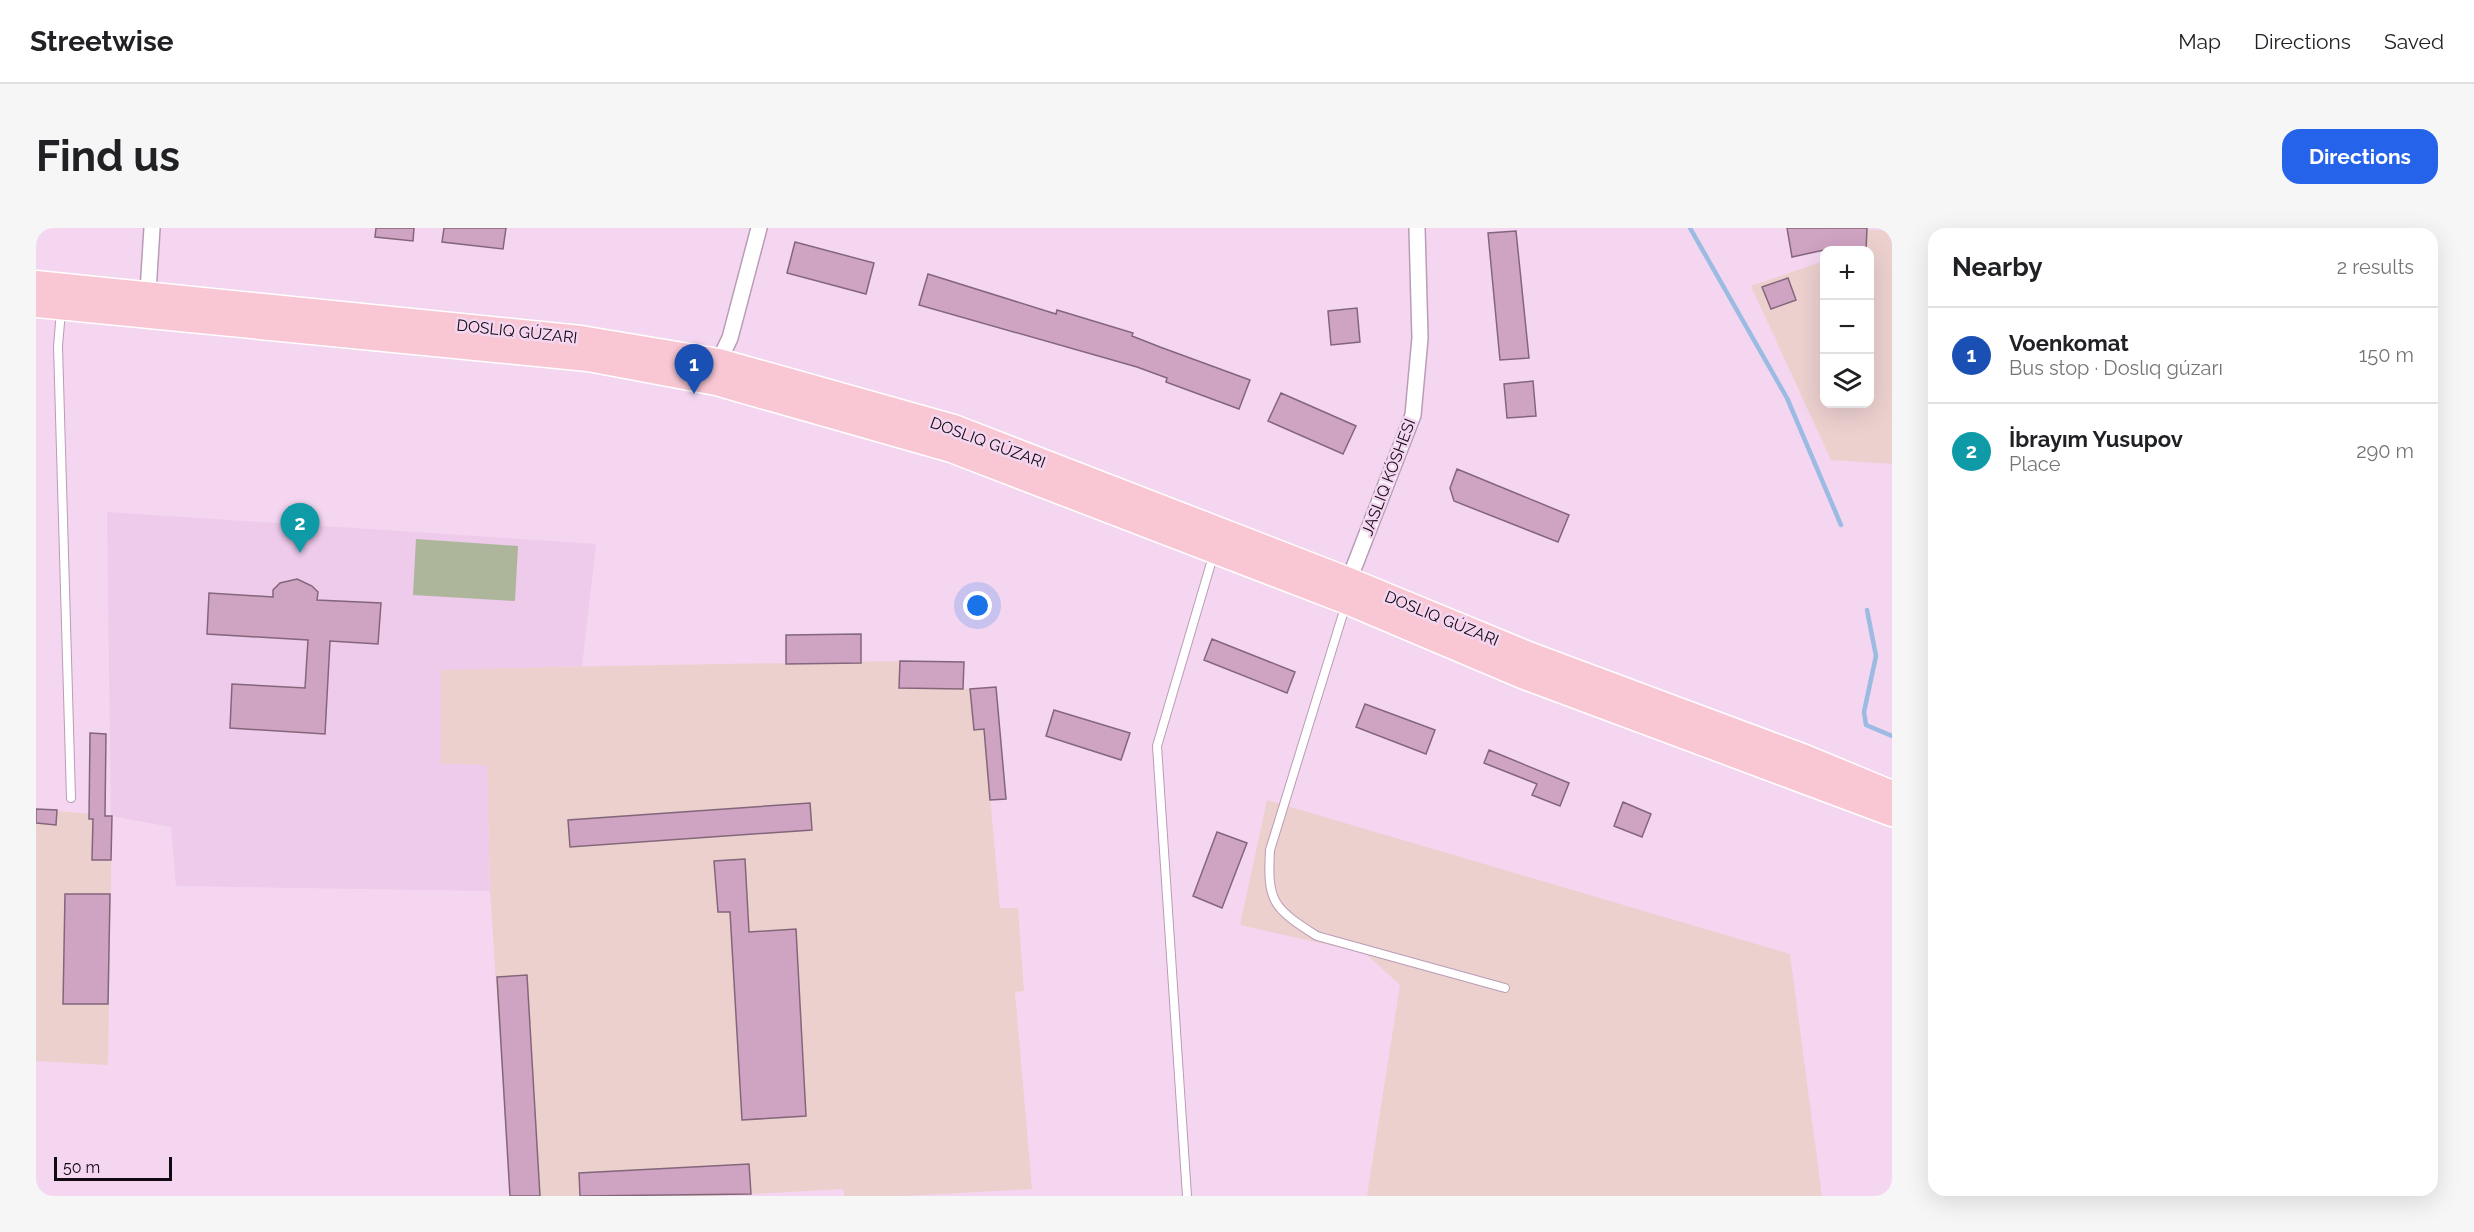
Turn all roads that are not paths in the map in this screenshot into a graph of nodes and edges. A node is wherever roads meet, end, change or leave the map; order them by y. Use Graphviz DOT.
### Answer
graph roads {
  1 [pos="152,228"];
  2 [pos="759,228"];
  3 [pos="1417,228"];
  4 [pos="36,283"];
  5 [pos="148,292"];
  6 [pos="36,305"];
  7 [pos="62,307"];
  8 [pos="719,361"];
  9 [pos="1215,552"];
  10 [pos="1348,591"];
  11 [pos="1526,665"];
  12 [pos="1892,793"];
  13 [pos="71,798"];
  14 [pos="1892,814"];
  15 [pos="1505,988"];
  16 [pos="1187,1196"];
  1 -- 5 [label="street"];
  2 -- 8 [label="street"];
  3 -- 10 [label="street"];
  4 -- 5 [label="main road"];
  5 -- 8 [label="main road"];
  6 -- 7 [label="main road"];
  7 -- 9 [label="main road"];
  7 -- 13 [label="lane"];
  8 -- 10 [label="main road"];
  9 -- 10 [label="main road"];
  9 -- 16 [label="lane"];
  10 -- 11 [label="main road"];
  10 -- 15 [label="lane"];
  11 -- 12 [label="main road"];
  11 -- 14 [label="main road"];
}
